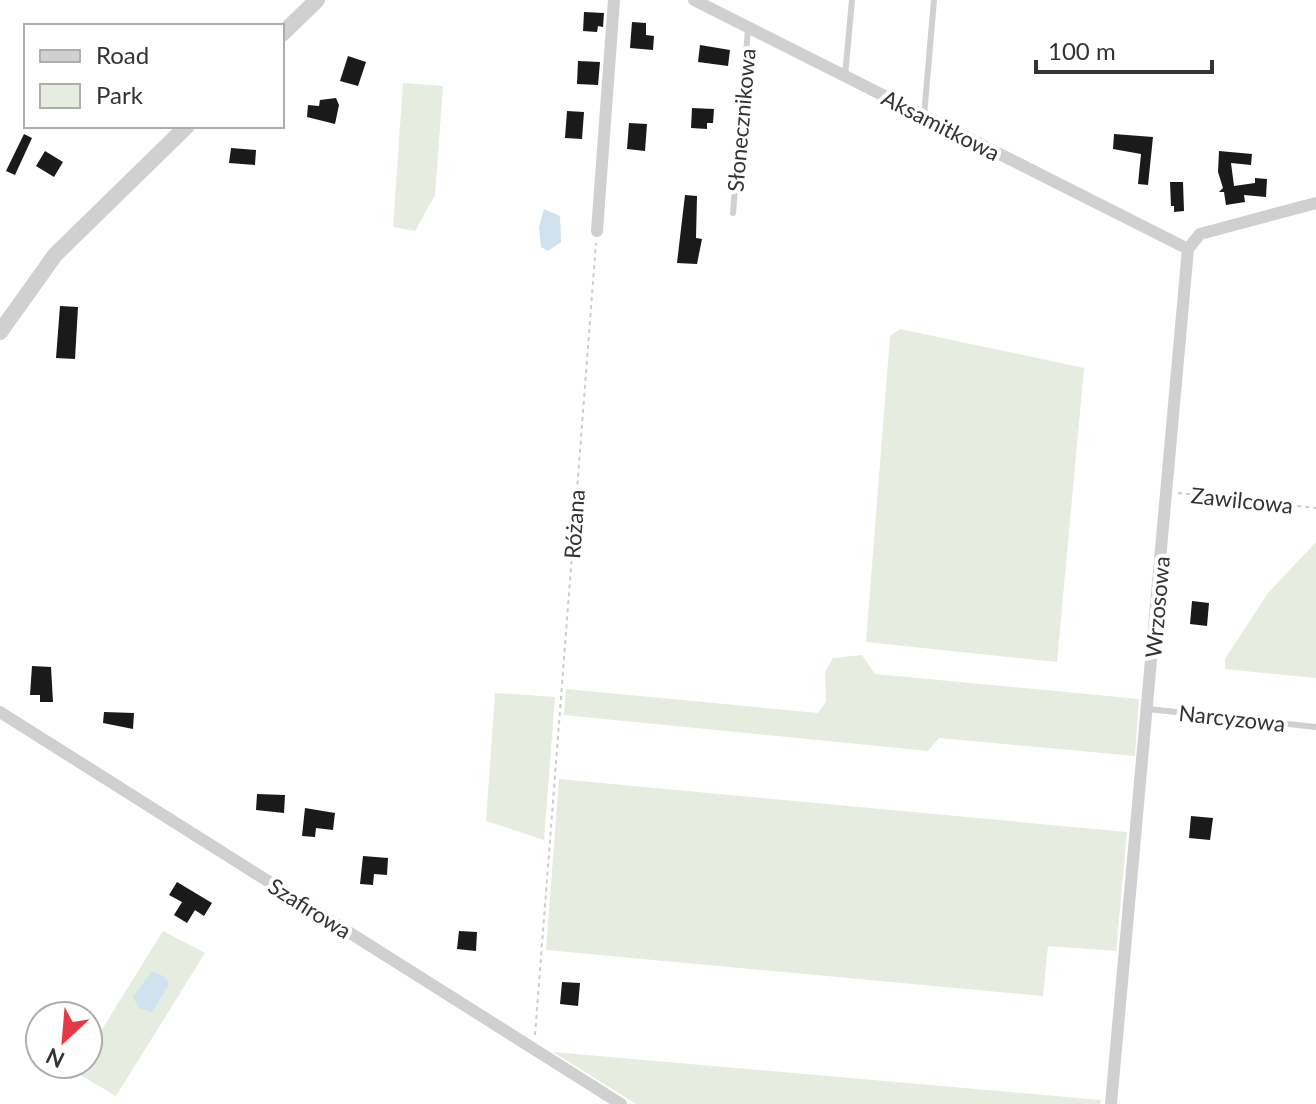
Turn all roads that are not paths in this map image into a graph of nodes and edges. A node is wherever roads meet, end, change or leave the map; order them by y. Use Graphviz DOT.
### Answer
graph roads {
  1 [pos="317,0"];
  2 [pos="614,0"];
  3 [pos="694,0"];
  4 [pos="852,0"];
  5 [pos="934,0"];
  6 [pos="748,27"];
  7 [pos="284,32"];
  8 [pos="845,76"];
  9 [pos="924,116"];
  10 [pos="185,128"];
  11 [pos="1316,203"];
  12 [pos="733,213"];
  13 [pos="597,231"];
  14 [pos="1188,249"];
  15 [pos="0,332"];
  16 [pos="1148,709"];
  17 [pos="0,712"];
  18 [pos="1316,727"];
  19 [pos="621,1104"];
  20 [pos="1111,1104"];
  1 -- 7 [label="street"];
  2 -- 13 [label="street"];
  3 -- 6 [label="street, Aksamitkowa"];
  4 -- 8 [label="lane"];
  5 -- 9 [label="lane"];
  6 -- 8 [label="street, Aksamitkowa"];
  6 -- 12 [label="lane, Słonecznikowa"];
  8 -- 9 [label="street, Aksamitkowa"];
  9 -- 14 [label="street, Aksamitkowa"];
  10 -- 15 [label="street"];
  11 -- 14 [label="street"];
  14 -- 16 [label="street, Wrzosowa"];
  16 -- 18 [label="lane, Narcyzowa"];
  16 -- 20 [label="street, Wrzosowa"];
  17 -- 19 [label="street, Szafirowa"];
}
